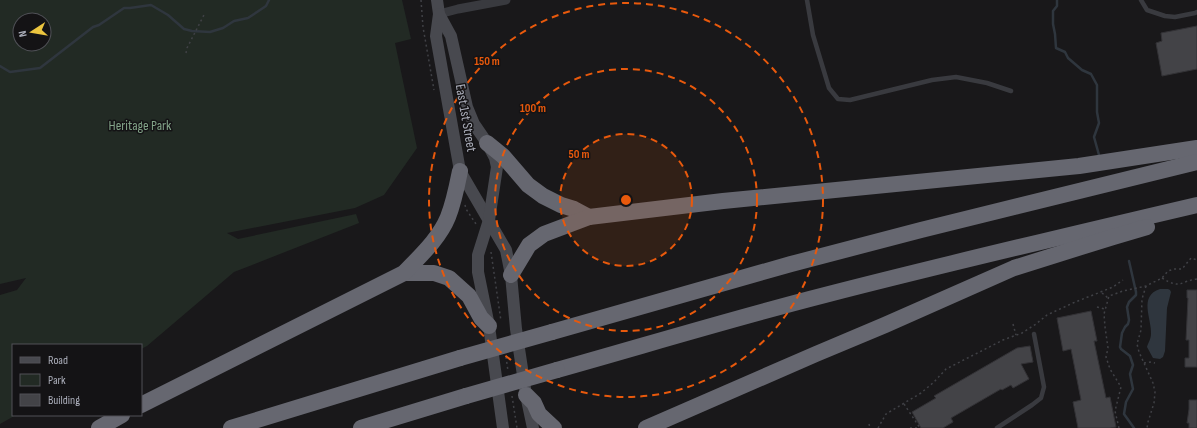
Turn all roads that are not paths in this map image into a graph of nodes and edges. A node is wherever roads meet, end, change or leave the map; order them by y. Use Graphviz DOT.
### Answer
graph roads {
  1 [pos="436,0"];
  2 [pos="506,0"];
  3 [pos="806,0"];
  4 [pos="1141,0"];
  5 [pos="1197,12"];
  6 [pos="439,14"];
  7 [pos="1011,91"];
  8 [pos="487,143"];
  9 [pos="1197,148"];
  10 [pos="1197,162"];
  11 [pos="460,171"];
  12 [pos="1197,205"];
  13 [pos="1197,210"];
  14 [pos="589,216"];
  15 [pos="489,220"];
  16 [pos="404,273"];
  17 [pos="511,275"];
  18 [pos="495,324"];
  19 [pos="1034,334"];
  20 [pos="519,393"];
  21 [pos="142,404"];
  22 [pos="120,416"];
  23 [pos="99,428"];
  24 [pos="230,428"];
  25 [pos="361,428"];
  26 [pos="503,428"];
  27 [pos="533,428"];
  28 [pos="554,428"];
  29 [pos="646,428"];
  30 [pos="997,428"];
  1 -- 6 [label="main road, East 1st Street"];
  2 -- 6 [label="street"];
  3 -- 7 [label="lane"];
  4 -- 5 [label="lane"];
  6 -- 8 [label="main road, East 1st Street"];
  6 -- 11 [label="main road, East 1st Street"];
  8 -- 14 [label="highway"];
  8 -- 15 [label="main road, East 1st Street"];
  9 -- 14 [label="highway"];
  10 -- 24 [label="highway, bridge"];
  11 -- 15 [label="main road, East 1st Street"];
  11 -- 16 [label="highway"];
  12 -- 25 [label="highway, bridge"];
  13 -- 29 [label="highway"];
  14 -- 17 [label="highway"];
  15 -- 17 [label="main road, East 1st Street"];
  15 -- 18 [label="main road, East 1st Street"];
  16 -- 18 [label="highway"];
  16 -- 21 [label="highway"];
  17 -- 20 [label="main road, East 1st Street"];
  18 -- 26 [label="main road, East 1st Street"];
  19 -- 30 [label="lane"];
  20 -- 27 [label="main road, East 1st Street"];
  20 -- 28 [label="highway"];
  22 -- 23 [label="highway"];
}
